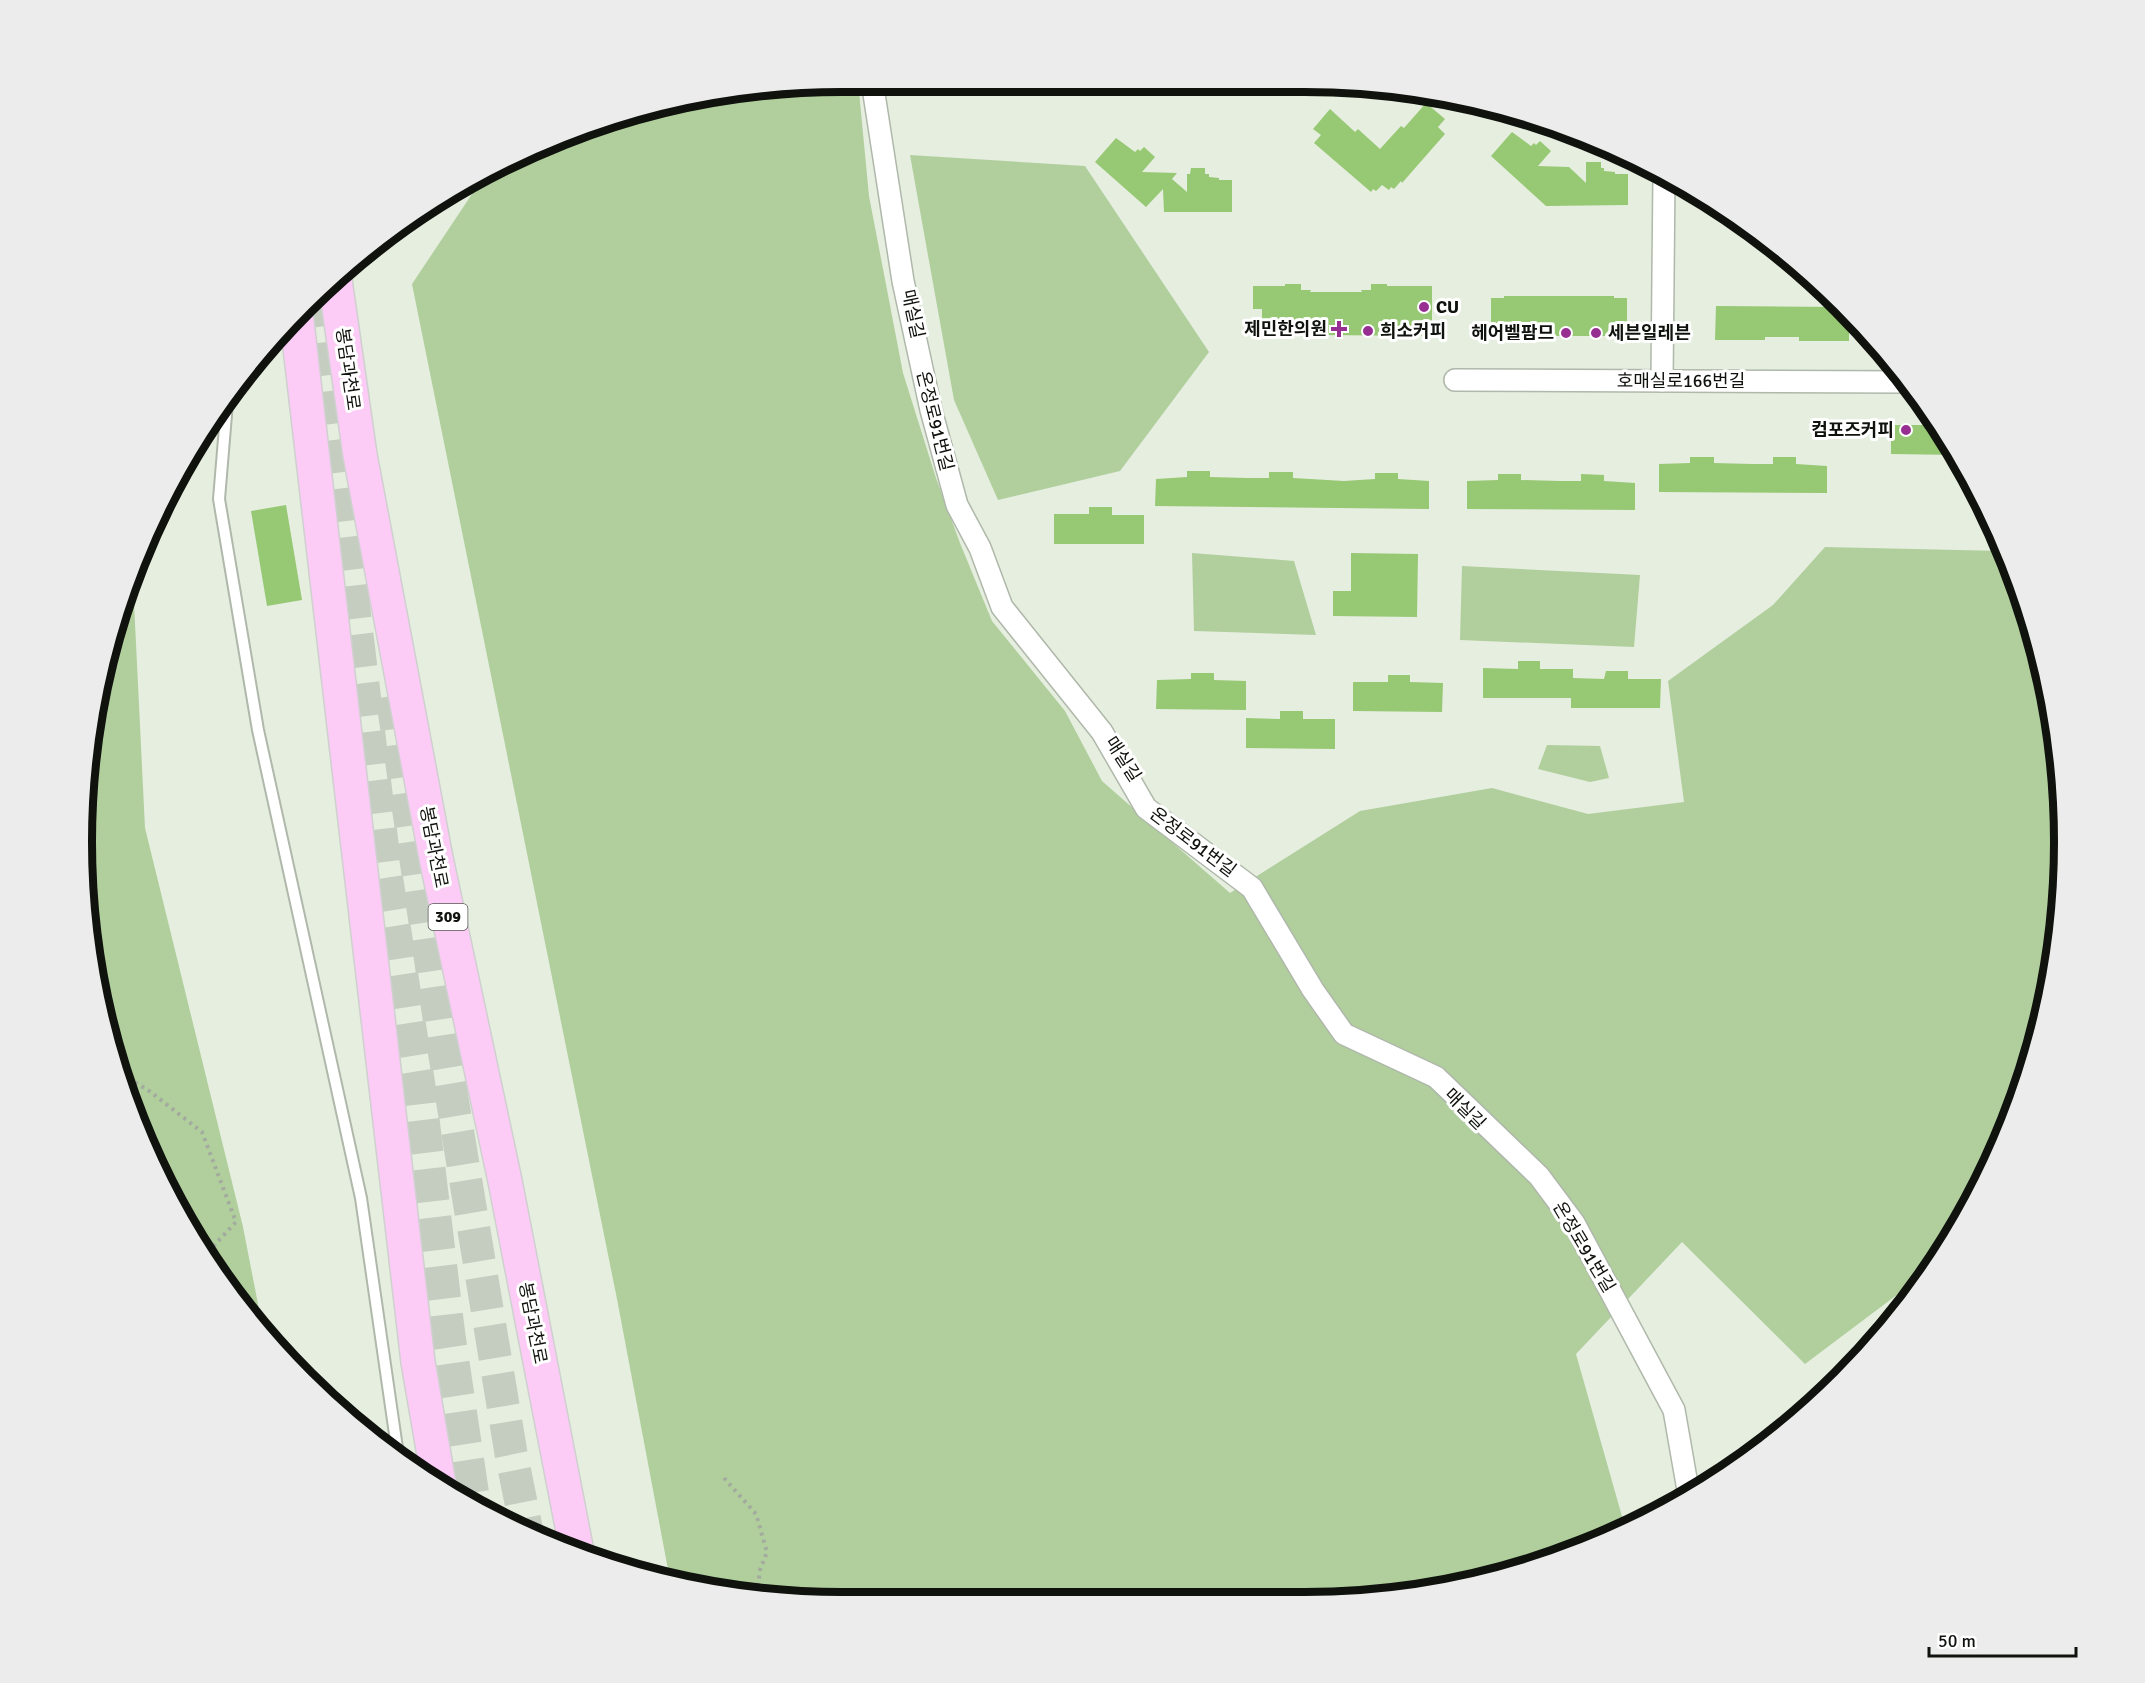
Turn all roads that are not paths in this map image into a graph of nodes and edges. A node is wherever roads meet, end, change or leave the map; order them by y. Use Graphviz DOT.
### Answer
graph roads {
  1 [pos="874,92"];
  2 [pos="1664,184"];
  3 [pos="336,288"];
  4 [pos="298,325"];
  5 [pos="1455,380"];
  6 [pos="1662,381"];
  7 [pos="1896,382"];
  8 [pos="226,413"];
  9 [pos="397,1445"];
  10 [pos="437,1473"];
  11 [pos="1687,1485"];
  12 [pos="575,1542"];
  1 -- 11 [label="street, 온정로91번길"];
  2 -- 6 [label="street"];
  3 -- 12 [label="highway, 봉담과천로 / 309"];
  4 -- 10 [label="highway"];
  5 -- 6 [label="street, 호매실로166번길"];
  6 -- 7 [label="street, 호매실로166번길"];
  8 -- 9 [label="lane"];
}
